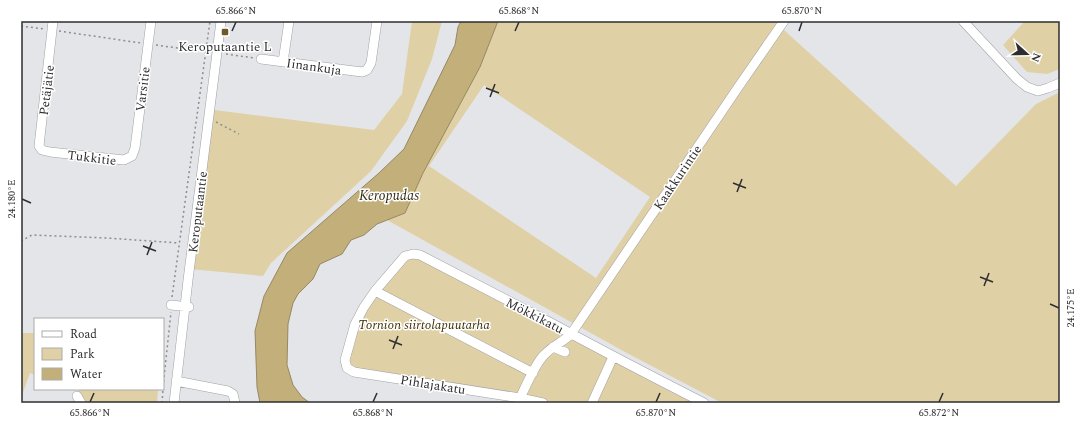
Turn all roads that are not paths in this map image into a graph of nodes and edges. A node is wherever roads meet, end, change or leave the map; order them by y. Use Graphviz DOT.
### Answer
graph roads {
  1 [pos="151,21"];
  2 [pos="221,21"];
  3 [pos="289,21"];
  4 [pos="377,21"];
  5 [pos="784,21"];
  6 [pos="963,21"];
  7 [pos="53,26"];
  8 [pos="261,59"];
  9 [pos="283,62"];
  10 [pos="1060,83"];
  11 [pos="50,152"];
  12 [pos="132,156"];
  13 [pos="375,291"];
  14 [pos="171,305"];
  15 [pos="187,306"];
  16 [pos="571,334"];
  17 [pos="552,347"];
  18 [pos="565,352"];
  19 [pos="613,356"];
  20 [pos="533,373"];
  21 [pos="176,381"];
  22 [pos="520,398"];
  23 [pos="174,403"];
  24 [pos="235,403"];
  25 [pos="543,403"];
  26 [pos="592,403"];
  27 [pos="704,403"];
  1 -- 12 [label="street, Varsitie"];
  2 -- 15 [label="street, Keroputaantie"];
  3 -- 9 [label="street"];
  4 -- 9 [label="street, Iinankuja"];
  5 -- 16 [label="street, Kaakkurintie"];
  6 -- 10 [label="street"];
  7 -- 11 [label="street, Petäjätie"];
  8 -- 9 [label="street, Iinankuja"];
  11 -- 12 [label="street, Tukkitie"];
  13 -- 16 [label="street, Mökkikatu"];
  13 -- 20 [label="street"];
  13 -- 22 [label="street, Pihlajakatu"];
  14 -- 15 [label="street"];
  15 -- 21 [label="street, Keroputaantie"];
  16 -- 17 [label="street"];
  16 -- 19 [label="street, Mökkikatu"];
  17 -- 18 [label="street"];
  17 -- 20 [label="street"];
  19 -- 26 [label="street"];
  19 -- 27 [label="street, Mökkikatu"];
  20 -- 22 [label="street"];
  21 -- 23 [label="street, Keroputaantie"];
  21 -- 24 [label="street"];
  22 -- 25 [label="street"];
}
